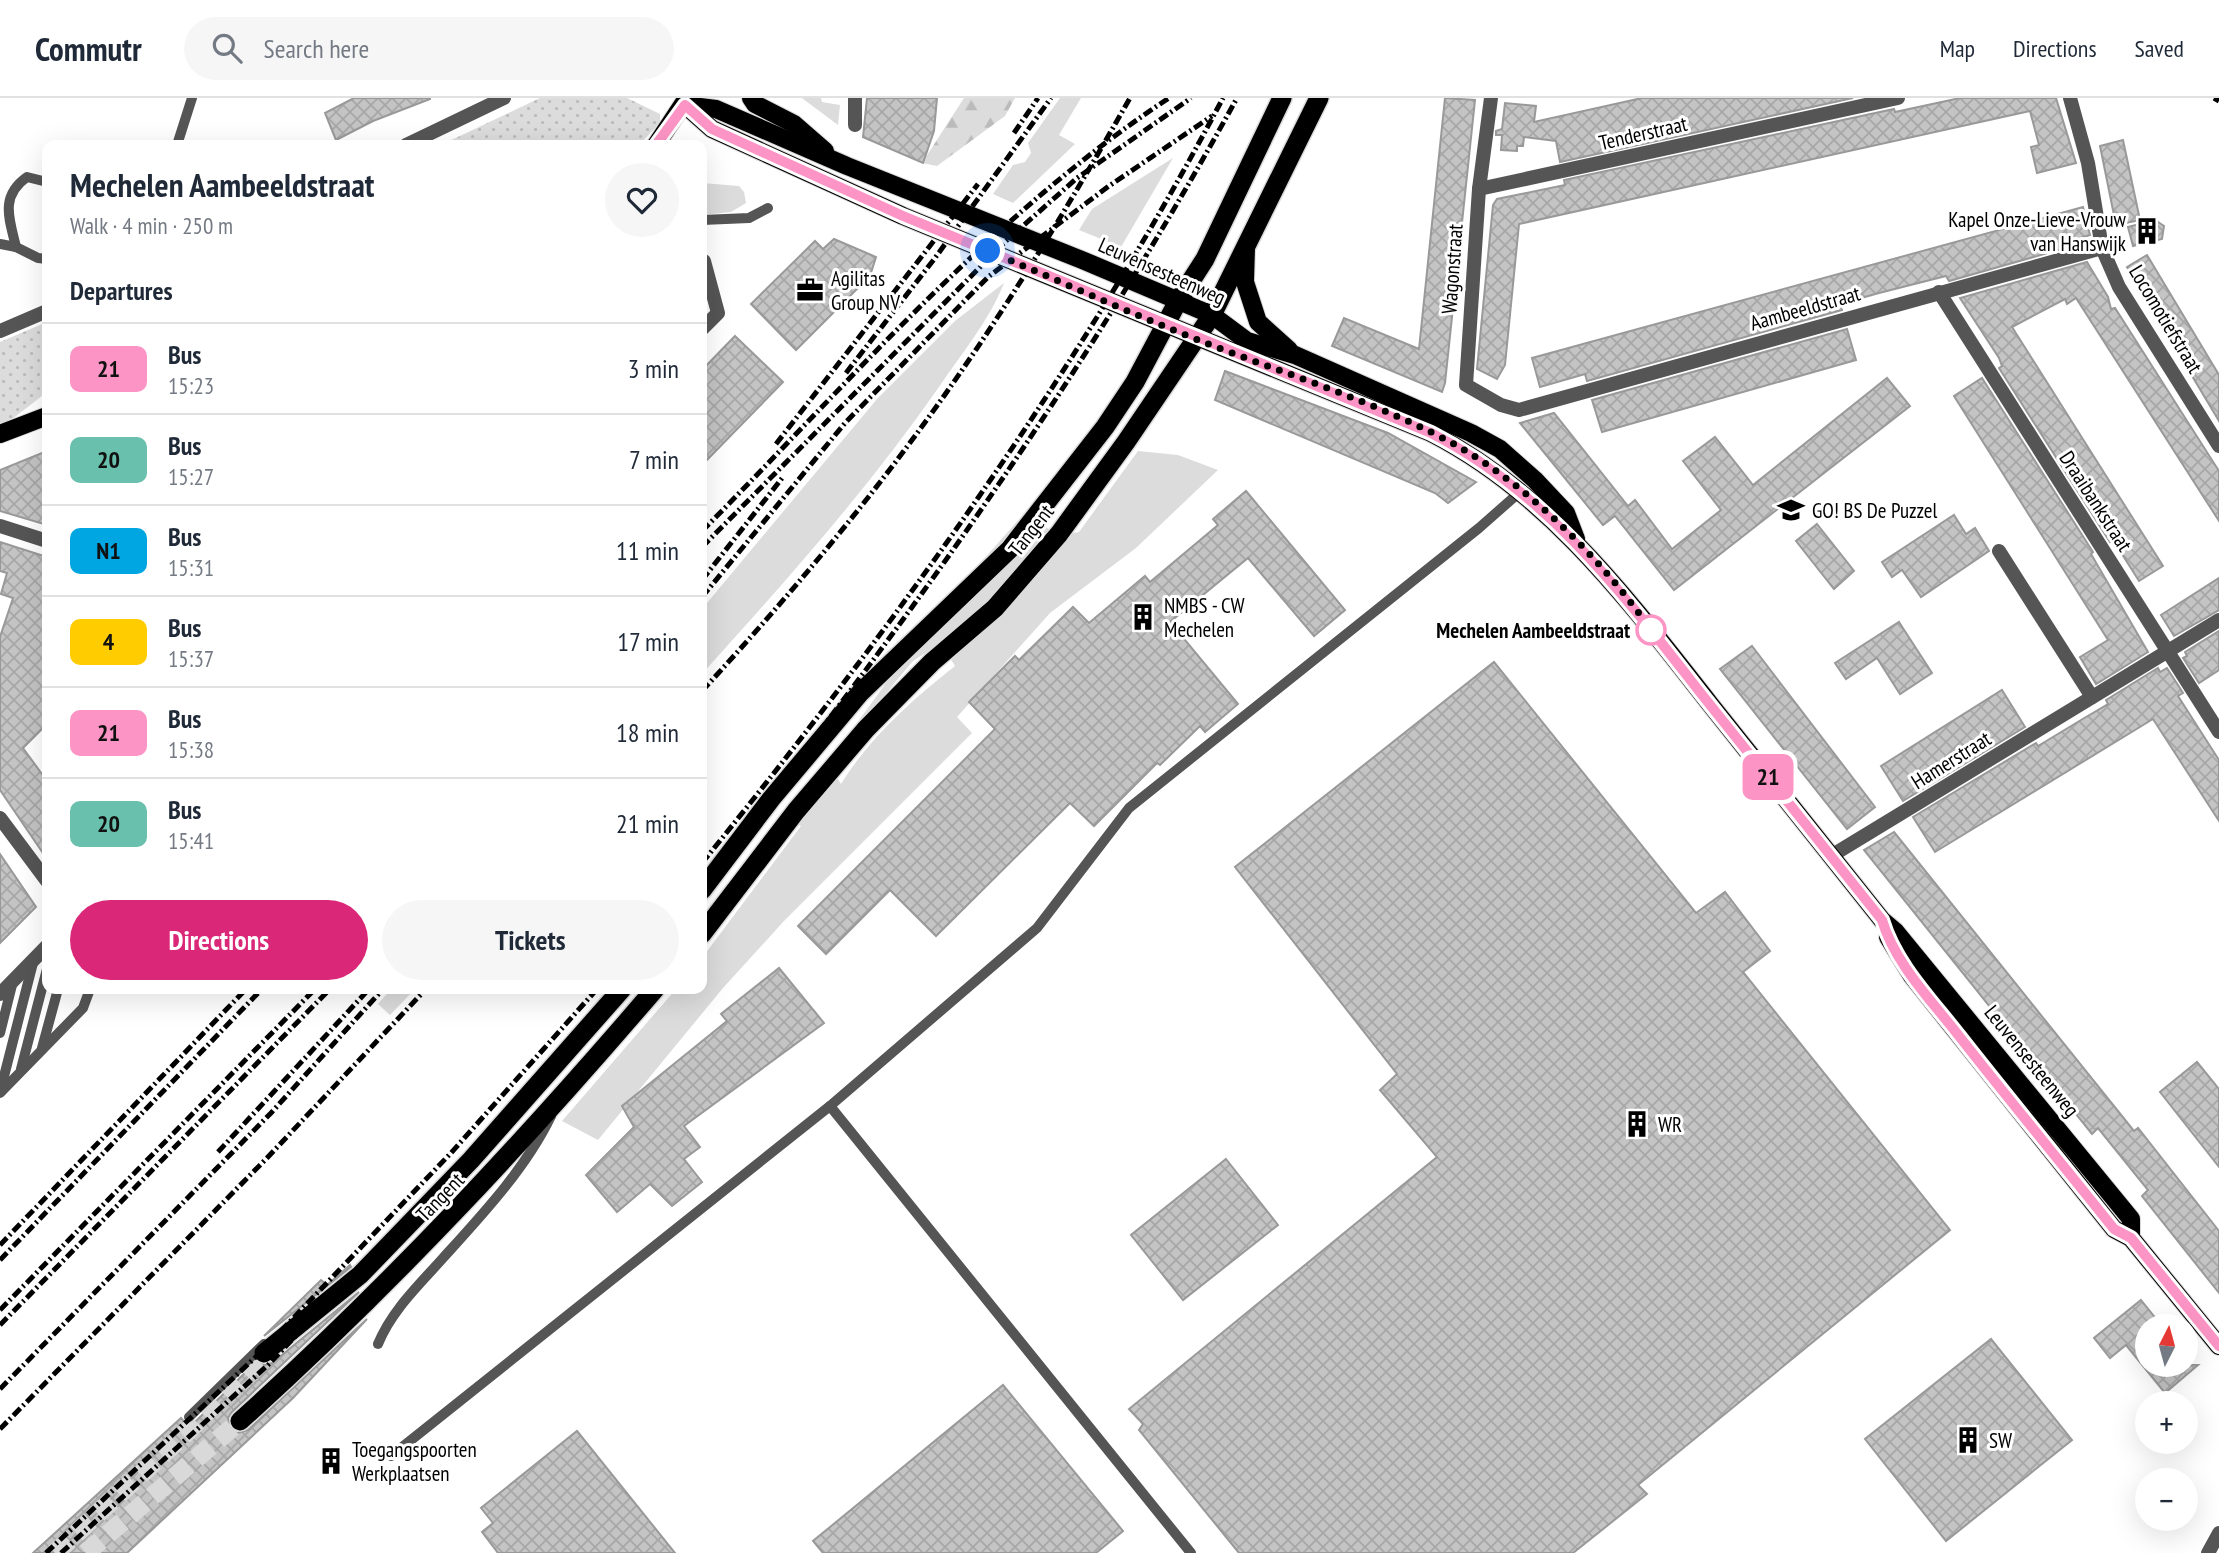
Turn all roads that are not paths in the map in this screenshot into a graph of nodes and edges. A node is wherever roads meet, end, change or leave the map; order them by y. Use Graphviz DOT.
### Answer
graph roads {
  1 [pos="192,98"];
  2 [pos="504,98"];
  3 [pos="751,98"];
  4 [pos="855,98"];
  5 [pos="1282,98"];
  6 [pos="1319,98"];
  7 [pos="1490,98"];
  8 [pos="1898,98"];
  9 [pos="2070,98"];
  10 [pos="681,100"];
  11 [pos="855,125"];
  12 [pos="179,140"];
  13 [pos="416,140"];
  14 [pos="659,140"];
  15 [pos="838,162"];
  16 [pos="42,181"];
  17 [pos="1479,189"];
  18 [pos="768,208"];
  19 [pos="707,220"];
  20 [pos="0,244"];
  21 [pos="1245,246"];
  22 [pos="16,247"];
  23 [pos="2102,248"];
  24 [pos="42,258"];
  25 [pos="707,278"];
  26 [pos="1939,292"];
  27 [pos="1178,301"];
  28 [pos="42,313"];
  29 [pos="1212,315"];
  30 [pos="707,324"];
  31 [pos="1165,326"];
  32 [pos="0,331"];
  33 [pos="1196,339"];
  34 [pos="1295,355"];
  35 [pos="1519,410"];
  36 [pos="42,418"];
  37 [pos="0,434"];
  38 [pos="2219,446"];
  39 [pos="1521,491"];
  40 [pos="0,526"];
  41 [pos="42,539"];
  42 [pos="1576,541"];
  43 [pos="1999,551"];
  44 [pos="2219,620"];
  45 [pos="2168,651"];
  46 [pos="2092,697"];
  47 [pos="2219,732"];
  48 [pos="0,818"];
  49 [pos="1831,856"];
  50 [pos="42,874"];
  51 [pos="707,883"];
  52 [pos="707,927"];
  53 [pos="42,951"];
  54 [pos="34,959"];
  55 [pos="13,981"];
  56 [pos="42,989"];
  57 [pos="0,994"];
  58 [pos="57,994"];
  59 [pos="88,994"];
  60 [pos="618,994"];
  61 [pos="652,994"];
  62 [pos="0,1033"];
  63 [pos="41,1051"];
  64 [pos="21,1072"];
  65 [pos="0,1093"];
  66 [pos="555,1106"];
  67 [pos="830,1106"];
  68 [pos="316,1311"];
  69 [pos="378,1344"];
  70 [pos="2219,1346"];
  71 [pos="264,1353"];
  72 [pos="189,1417"];
  73 [pos="240,1421"];
  74 [pos="391,1456"];
  75 [pos="2219,1534"];
  76 [pos="1191,1553"];
  77 [pos="2208,1553"];
  1 -- 12 [label="lane"];
  2 -- 13 [label="street"];
  3 -- 15 [label="main road"];
  4 -- 11 [label="street"];
  5 -- 27 [label="highway, Tangent"];
  6 -- 21 [label="highway, Tangent"];
  7 -- 17 [label="street, Wagonstraat"];
  8 -- 17 [label="street, Tenderstraat"];
  9 -- 23 [label="street"];
  10 -- 14 [label="main road"];
  10 -- 15 [label="main road, Leuvensesteenweg"];
  10 -- 31 [label="main road, Leuvensesteenweg"];
  15 -- 27 [label="main road, Leuvensesteenweg"];
  16 -- 22 [label="lane"];
  17 -- 35 [label="street, Wagonstraat"];
  18 -- 19 [label="lane"];
  20 -- 22 [label="lane"];
  21 -- 29 [label="highway, Tangent"];
  21 -- 34 [label="main road"];
  22 -- 24 [label="lane"];
  23 -- 26 [label="street, Aambeeldstraat"];
  23 -- 38 [label="street, Locomotiefstraat"];
  25 -- 30 [label="street"];
  26 -- 35 [label="street, Aambeeldstraat"];
  26 -- 45 [label="street, Draaibankstraat"];
  27 -- 29 [label="main road, Leuvensesteenweg"];
  27 -- 31 [label="highway, Tangent"];
  28 -- 32 [label="street"];
  29 -- 33 [label="highway, Tangent"];
  29 -- 34 [label="main road, Leuvensesteenweg"];
  31 -- 33 [label="main road, Leuvensesteenweg"];
  31 -- 51 [label="highway, Tangent"];
  33 -- 39 [label="main road, Leuvensesteenweg"];
  33 -- 52 [label="highway, Tangent"];
  34 -- 42 [label="main road, Leuvensesteenweg"];
  36 -- 37 [label="main road"];
  39 -- 42 [label="main road, Leuvensesteenweg"];
  39 -- 67 [label="lane"];
  40 -- 41 [label="street"];
  42 -- 49 [label="main road, Leuvensesteenweg"];
  43 -- 46 [label="street"];
  44 -- 45 [label="street, Hamerstraat"];
  45 -- 46 [label="street, Hamerstraat"];
  45 -- 47 [label="street, Draaibankstraat"];
  46 -- 49 [label="street, Hamerstraat"];
  48 -- 50 [label="street"];
  49 -- 70 [label="main road, Leuvensesteenweg"];
  53 -- 54 [label="street"];
  54 -- 55 [label="street"];
  54 -- 65 [label="lane"];
  55 -- 57 [label="street"];
  55 -- 62 [label="lane"];
  56 -- 64 [label="lane"];
  58 -- 63 [label="lane"];
  59 -- 63 [label="lane"];
  60 -- 68 [label="highway, Tangent"];
  61 -- 66 [label="highway, Tangent"];
  63 -- 64 [label="lane"];
  64 -- 65 [label="lane"];
  66 -- 69 [label="lane"];
  66 -- 73 [label="highway, Tangent"];
  67 -- 74 [label="lane"];
  67 -- 76 [label="lane"];
  68 -- 71 [label="highway, Tangent"];
  68 -- 72 [label="lane"];
  75 -- 77 [label="street"];
}
